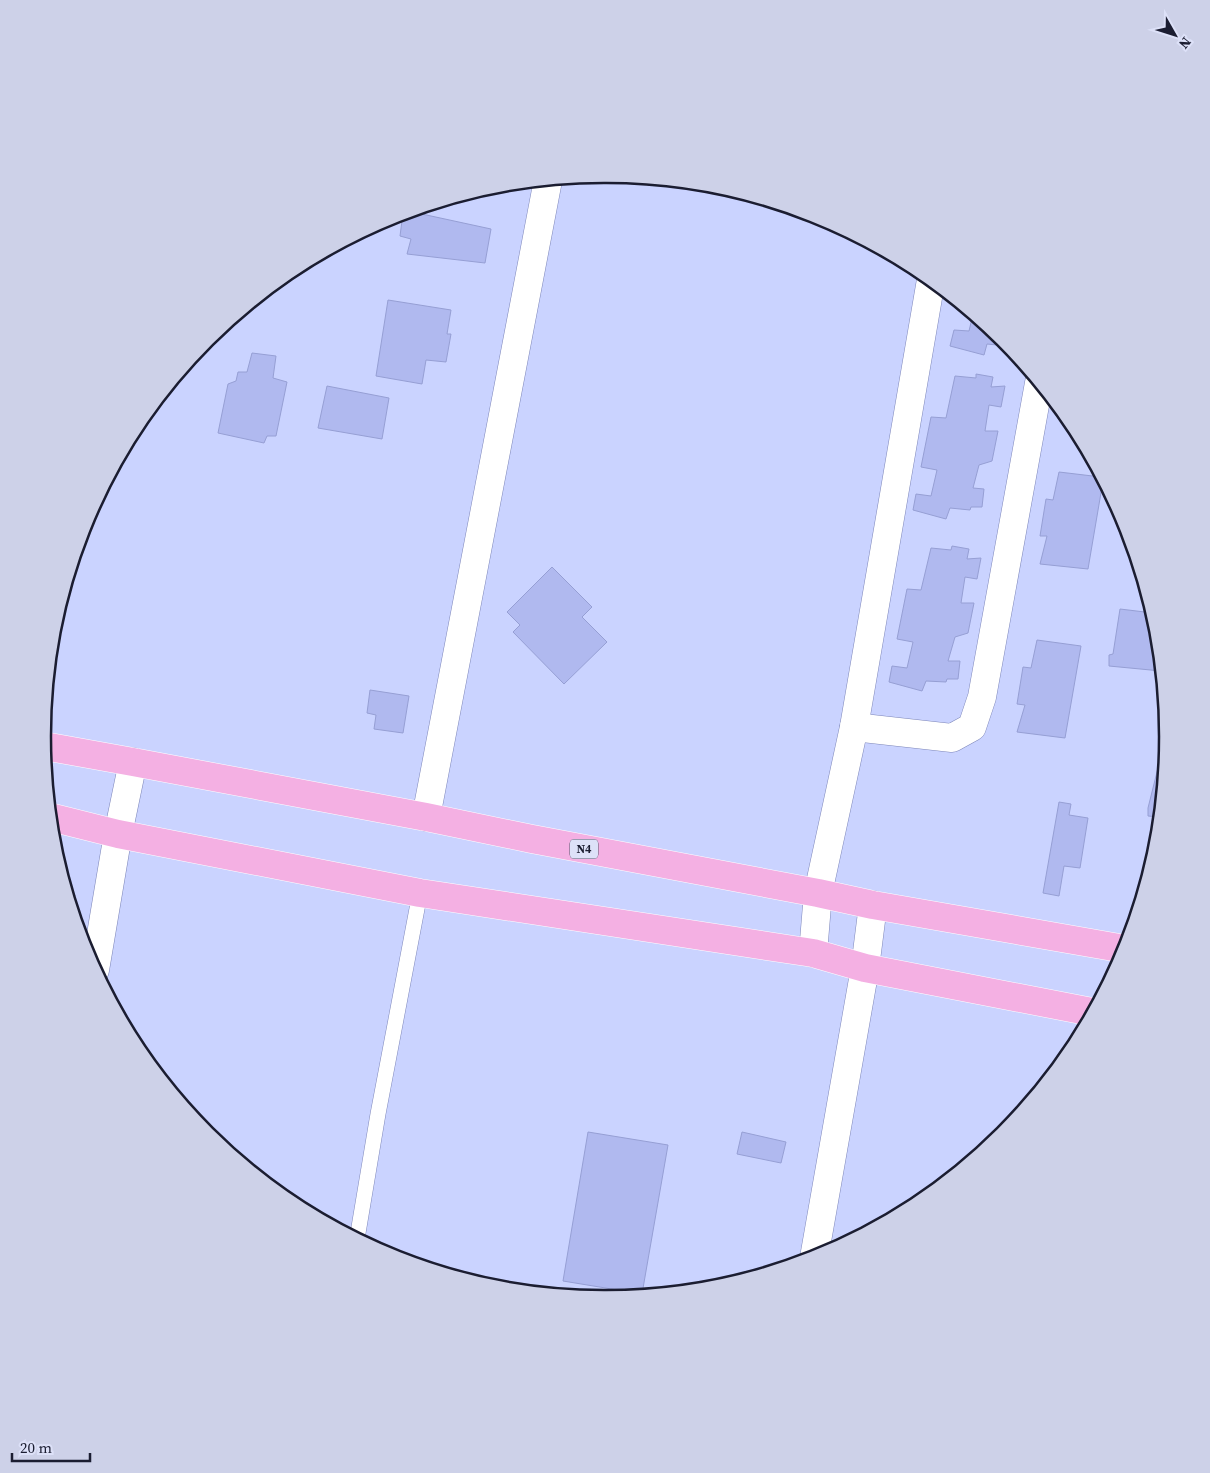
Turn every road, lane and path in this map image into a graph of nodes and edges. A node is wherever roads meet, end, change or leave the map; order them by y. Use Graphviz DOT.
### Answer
graph roads {
  1 [pos="547,186"];
  2 [pos="930,288"];
  3 [pos="1038,391"];
  4 [pos="854,727"];
  5 [pos="51,747"];
  6 [pos="133,762"];
  7 [pos="426,817"];
  8 [pos="58,819"];
  9 [pos="118,834"];
  10 [pos="420,892"];
  11 [pos="818,892"];
  12 [pos="873,905"];
  13 [pos="1117,948"];
  14 [pos="813,953"];
  15 [pos="97,957"];
  16 [pos="864,968"];
  17 [pos="1086,1011"];
  18 [pos="358,1232"];
  19 [pos="816,1249"];
  1 -- 7 [label="street"];
  2 -- 4 [label="street"];
  3 -- 4 [label="street"];
  4 -- 11 [label="street"];
  5 -- 6 [label="highway, N4"];
  6 -- 7 [label="highway, N4"];
  6 -- 9 [label="street"];
  7 -- 11 [label="highway, N4"];
  8 -- 9 [label="highway"];
  9 -- 10 [label="highway"];
  9 -- 15 [label="street"];
  10 -- 14 [label="highway"];
  10 -- 18 [label="lane"];
  11 -- 12 [label="highway, N4"];
  11 -- 14 [label="street"];
  12 -- 13 [label="highway, N4"];
  12 -- 16 [label="street"];
  14 -- 16 [label="highway"];
  16 -- 17 [label="highway"];
  16 -- 19 [label="street"];
}
